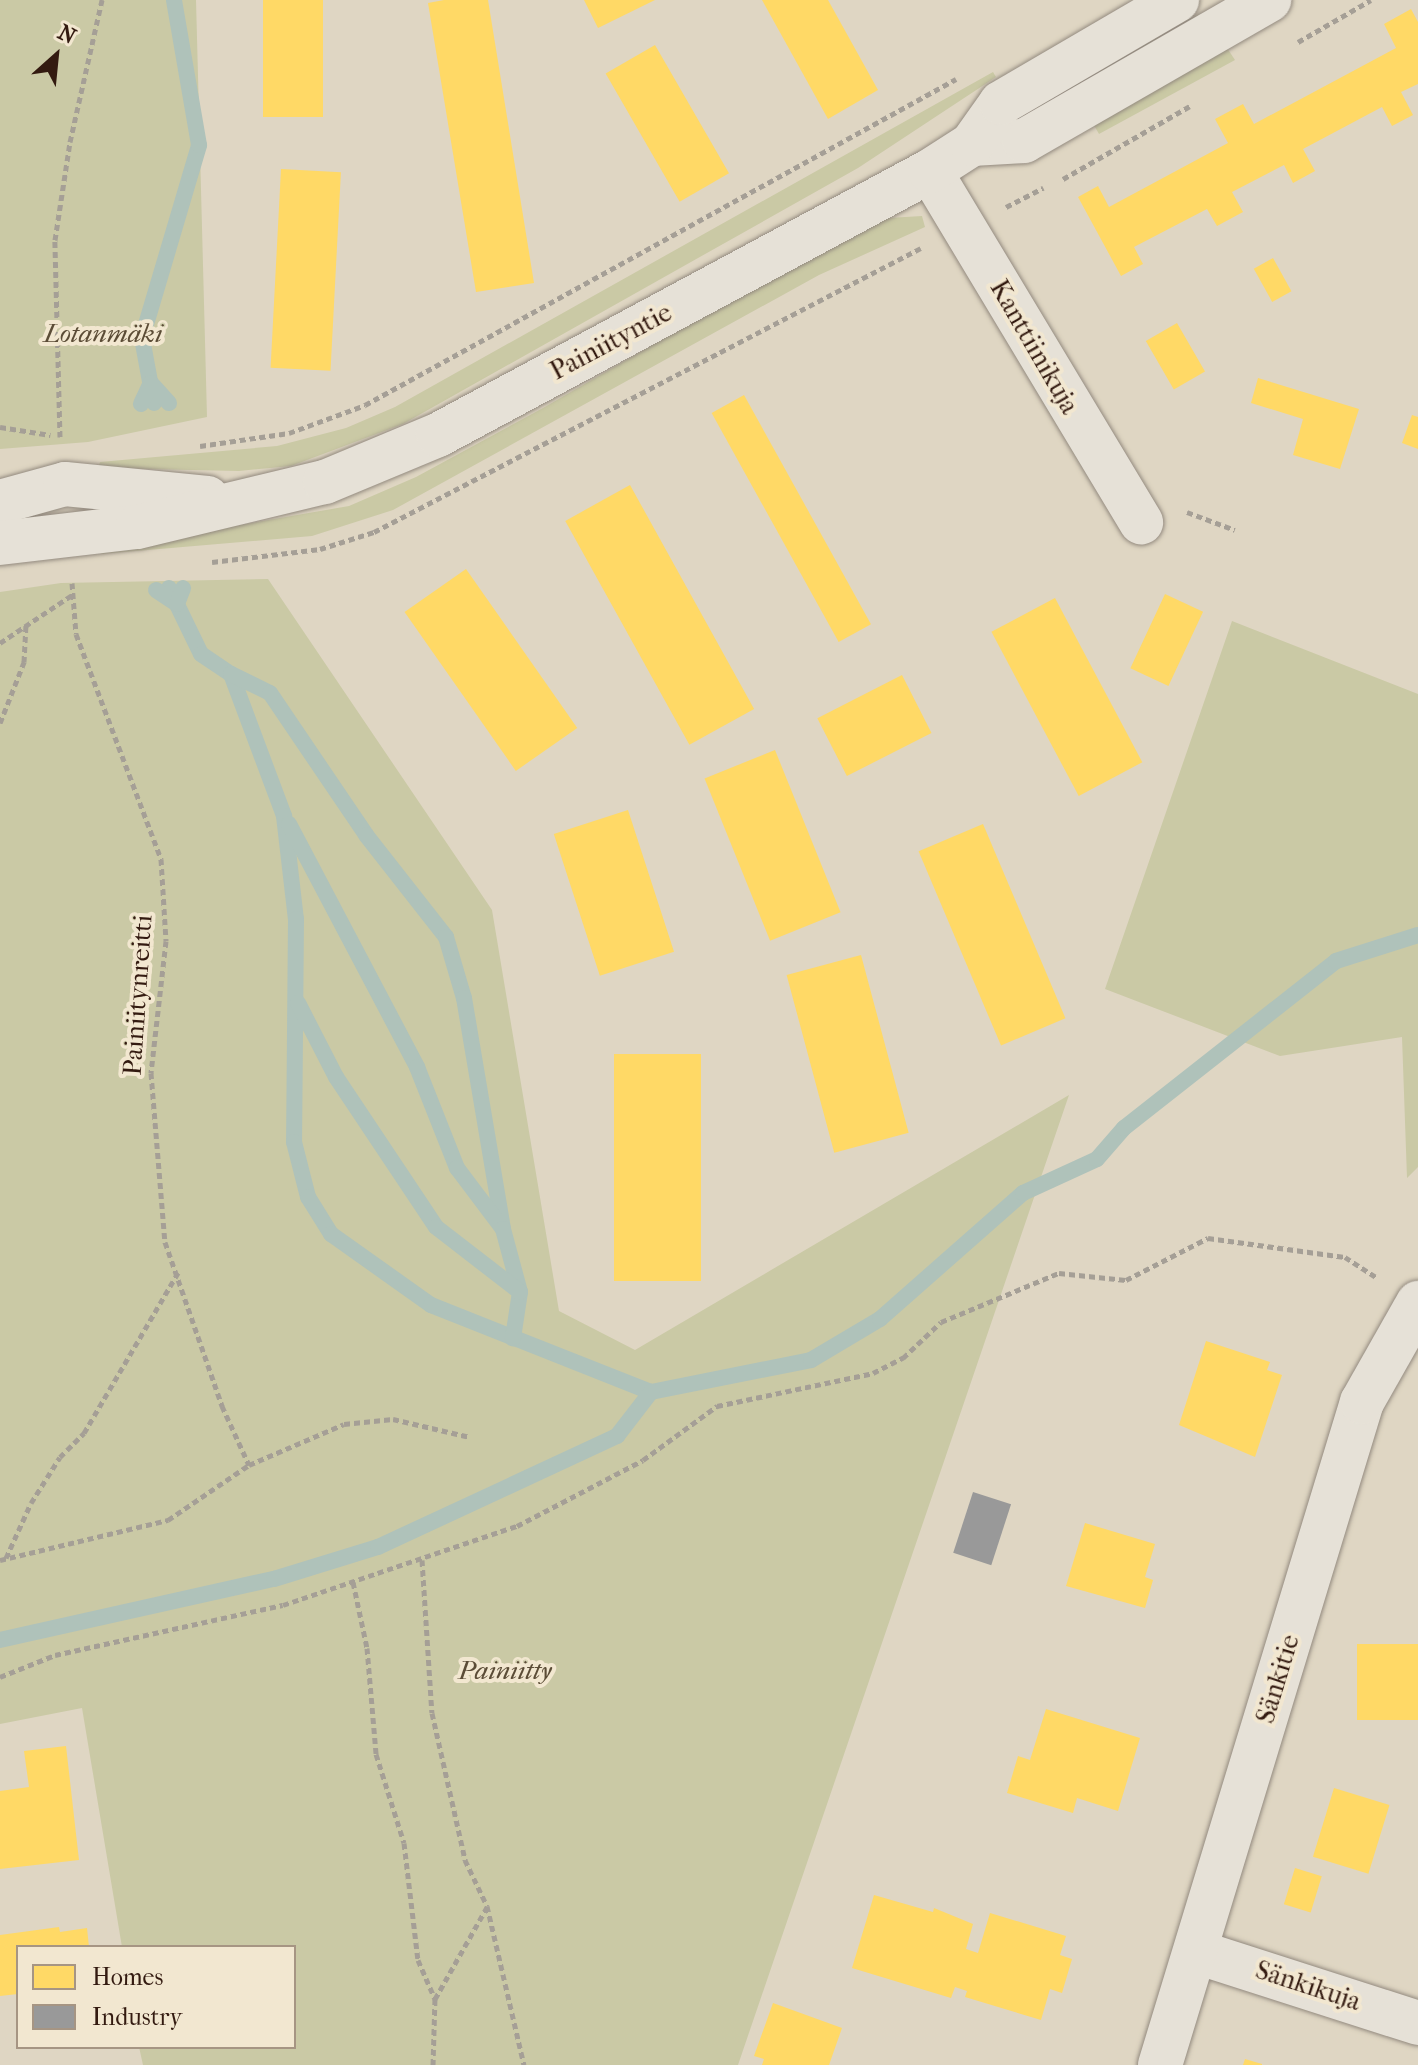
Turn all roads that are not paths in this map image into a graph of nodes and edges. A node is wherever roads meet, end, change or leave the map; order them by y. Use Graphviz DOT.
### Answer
graph roads {
  1 [pos="1269,0"];
  2 [pos="1151,7"];
  3 [pos="1165,60"];
  4 [pos="972,144"];
  5 [pos="930,171"];
  6 [pos="233,500"];
  7 [pos="0,502"];
  8 [pos="1141,522"];
  9 [pos="0,543"];
  10 [pos="1418,1304"];
  11 [pos="1197,1952"];
  12 [pos="1418,2023"];
  13 [pos="1160,2065"];
  1 -- 3 [label="street, Painiityntie"];
  2 -- 3 [label="street"];
  2 -- 4 [label="street, Painiityntie"];
  3 -- 4 [label="street, Painiityntie"];
  4 -- 5 [label="street, Painiityntie"];
  5 -- 6 [label="street, Painiityntie"];
  5 -- 8 [label="street, Kanttiinikuja"];
  6 -- 7 [label="street, Painiityntie"];
  6 -- 9 [label="street, Painiityntie"];
  10 -- 11 [label="street, Sänkitie"];
  11 -- 12 [label="street, Sänkikuja"];
  11 -- 13 [label="street, Sänkitie"];
}
